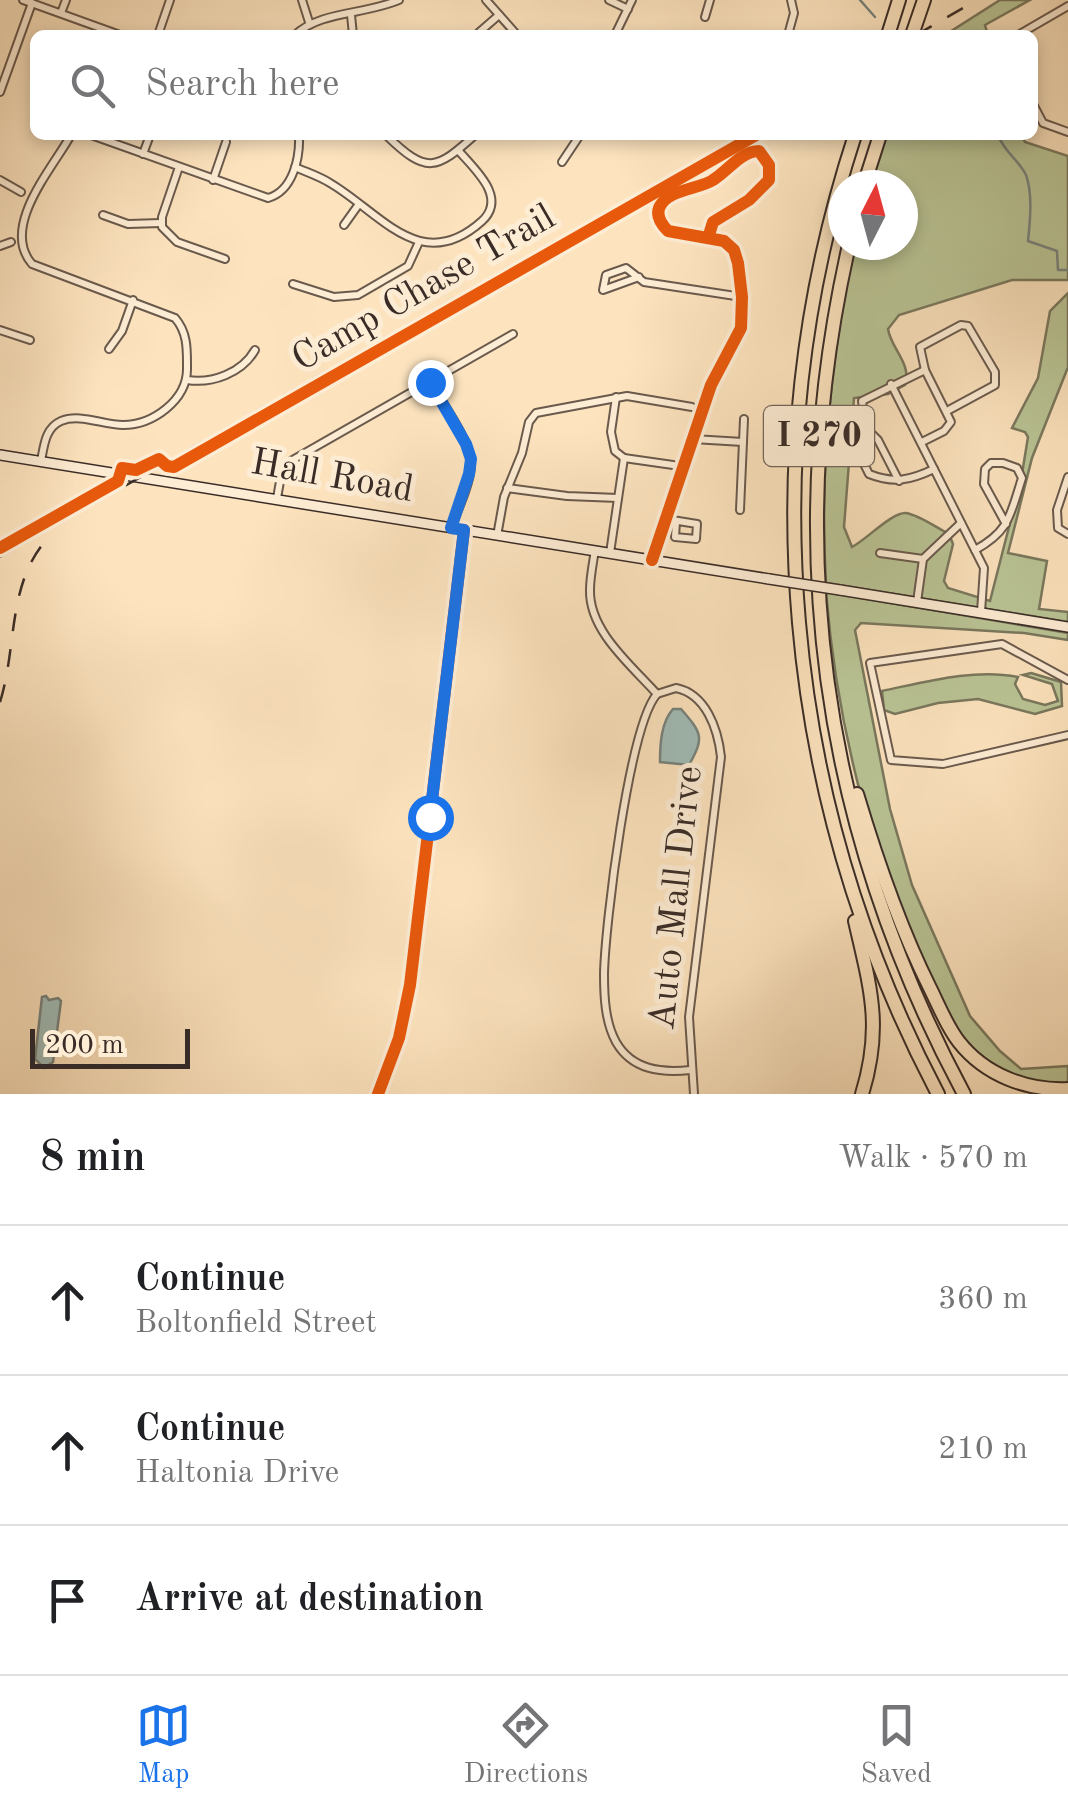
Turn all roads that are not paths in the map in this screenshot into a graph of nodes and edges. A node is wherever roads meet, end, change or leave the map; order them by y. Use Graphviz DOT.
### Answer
graph roads {
  1 [pos="66,0"];
  2 [pos="170,0"];
  3 [pos="302,0"];
  4 [pos="400,0"];
  5 [pos="486,0"];
  6 [pos="610,0"];
  7 [pos="632,0"];
  8 [pos="710,0"];
  9 [pos="791,0"];
  10 [pos="900,0"];
  11 [pos="924,0"];
  12 [pos="28,2"];
  13 [pos="1068,6"];
  14 [pos="628,9"];
  15 [pos="60,14"];
  16 [pos="351,15"];
  17 [pos="499,15"];
  18 [pos="705,17"];
  19 [pos="310,23"];
  20 [pos="101,30"];
  21 [pos="160,30"];
  22 [pos="301,30"];
  23 [pos="352,30"];
  24 [pos="482,30"];
  25 [pos="512,30"];
  26 [pos="618,30"];
  27 [pos="789,30"];
  28 [pos="890,30"];
  29 [pos="914,30"];
  30 [pos="1027,30"];
  31 [pos="3,75"];
  32 [pos="0,92"];
  33 [pos="1038,113"];
  34 [pos="1068,132"];
  35 [pos="68,140"];
  36 [pos="104,140"];
  37 [pos="148,140"];
  38 [pos="299,140"];
  39 [pos="393,140"];
  40 [pos="469,140"];
  41 [pos="577,140"];
  42 [pos="854,140"];
  43 [pos="878,140"];
  44 [pos="226,142"];
  45 [pos="458,150"];
  46 [pos="143,154"];
  47 [pos="562,162"];
  48 [pos="179,167"];
  49 [pos="294,167"];
  50 [pos="869,170"];
  51 [pos="0,180"];
  52 [pos="213,180"];
  53 [pos="359,204"];
  54 [pos="103,216"];
  55 [pos="161,223"];
  56 [pos="344,225"];
  57 [pos="9,232"];
  58 [pos="708,238"];
  59 [pos="11,242"];
  60 [pos="419,242"];
  61 [pos="0,246"];
  62 [pos="224,260"];
  63 [pos="846,260"];
  64 [pos="639,278"];
  65 [pos="294,284"];
  66 [pos="742,297"];
  67 [pos="134,300"];
  68 [pos="0,330"];
  69 [pos="513,334"];
  70 [pos="30,340"];
  71 [pos="109,349"];
  72 [pos="256,350"];
  73 [pos="924,370"];
  74 [pos="187,380"];
  75 [pos="430,382"];
  76 [pos="891,384"];
  77 [pos="616,396"];
  78 [pos="692,407"];
  79 [pos="947,411"];
  80 [pos="744,419"];
  81 [pos="866,428"];
  82 [pos="694,438"];
  83 [pos="743,442"];
  84 [pos="922,442"];
  85 [pos="0,455"];
  86 [pos="624,458"];
  87 [pos="41,461"];
  88 [pos="673,465"];
  89 [pos="934,469"];
  90 [pos="1068,477"];
  91 [pos="899,481"];
  92 [pos="507,488"];
  93 [pos="277,498"];
  94 [pos="618,498"];
  95 [pos="740,510"];
  96 [pos="666,519"];
  97 [pos="676,522"];
  98 [pos="961,523"];
  99 [pos="1006,524"];
  100 [pos="451,528"];
  101 [pos="464,530"];
  102 [pos="1068,534"];
  103 [pos="498,536"];
  104 [pos="595,550"];
  105 [pos="975,550"];
  106 [pos="880,552"];
  107 [pos="610,553"];
  108 [pos="923,559"];
  109 [pos="652,560"];
  110 [pos="917,603"];
  111 [pos="981,614"];
  112 [pos="1068,628"];
  113 [pos="1068,680"];
  114 [pos="656,694"];
  115 [pos="1068,735"];
  116 [pos="842,763"];
  117 [pos="842,860"];
  118 [pos="939,1046"];
  119 [pos="690,1070"];
  120 [pos="1068,1089"];
  121 [pos="378,1094"];
  122 [pos="694,1094"];
  123 [pos="862,1094"];
  124 [pos="938,1094"];
  125 [pos="964,1094"];
  126 [pos="974,1094"];
  1 -- 15 [label="street"];
  2 -- 21 [label="street"];
  3 -- 19 [label="street"];
  4 -- 16 [label="street"];
  5 -- 17 [label="street"];
  6 -- 14 [label="street"];
  7 -- 14 [label="street"];
  8 -- 18 [label="street"];
  9 -- 27 [label="street"];
  10 -- 28 [label="highway"];
  11 -- 29 [label="highway"];
  12 -- 15 [label="street"];
  12 -- 31 [label="street"];
  13 -- 30 [label="street"];
  14 -- 26 [label="street"];
  15 -- 20 [label="street"];
  16 -- 19 [label="street"];
  16 -- 23 [label="street"];
  17 -- 24 [label="street"];
  17 -- 25 [label="street"];
  19 -- 22 [label="street"];
  31 -- 32 [label="street"];
  33 -- 34 [label="street"];
  35 -- 51 [label="street"];
  36 -- 46 [label="street"];
  37 -- 46 [label="street"];
  38 -- 49 [label="street"];
  39 -- 45 [label="street"];
  40 -- 45 [label="street"];
  41 -- 47 [label="street"];
  42 -- 117 [label="highway, I 270"];
  43 -- 50 [label="highway"];
  44 -- 52 [label="street"];
  45 -- 60 [label="street"];
  46 -- 48 [label="street"];
  48 -- 52 [label="street"];
  48 -- 55 [label="street"];
  49 -- 52 [label="street"];
  49 -- 53 [label="street"];
  53 -- 56 [label="street"];
  53 -- 60 [label="street"];
  54 -- 55 [label="street"];
  55 -- 62 [label="street"];
  57 -- 59 [label="street"];
  58 -- 58 [label="street"];
  58 -- 66 [label="street"];
  59 -- 61 [label="street"];
  59 -- 67 [label="street"];
  60 -- 65 [label="street"];
  63 -- 116 [label="highway, I 270"];
  64 -- 64 [label="street"];
  64 -- 66 [label="street"];
  66 -- 82 [label="street"];
  67 -- 71 [label="street"];
  67 -- 74 [label="street"];
  68 -- 70 [label="street"];
  69 -- 75 [label="street"];
  72 -- 74 [label="street"];
  73 -- 76 [label="street"];
  73 -- 79 [label="street"];
  73 -- 79 [label="street"];
  74 -- 87 [label="street"];
  75 -- 93 [label="street"];
  75 -- 100 [label="street"];
  76 -- 81 [label="street"];
  76 -- 84 [label="street"];
  77 -- 78 [label="street"];
  77 -- 86 [label="street"];
  77 -- 92 [label="street"];
  79 -- 84 [label="street"];
  80 -- 83 [label="street"];
  81 -- 91 [label="street"];
  81 -- 91 [label="street"];
  82 -- 83 [label="street"];
  82 -- 96 [label="street"];
  83 -- 95 [label="street"];
  84 -- 89 [label="street"];
  85 -- 87 [label="main road, Hall Road"];
  86 -- 88 [label="street"];
  86 -- 94 [label="street"];
  87 -- 93 [label="main road, Hall Road"];
  89 -- 91 [label="street"];
  89 -- 98 [label="street"];
  90 -- 102 [label="street"];
  92 -- 94 [label="street"];
  92 -- 103 [label="street"];
  93 -- 100 [label="main road, Hall Road"];
  94 -- 107 [label="street"];
  96 -- 97 [label="street"];
  96 -- 109 [label="street"];
  98 -- 105 [label="street"];
  98 -- 108 [label="street"];
  99 -- 99 [label="street"];
  99 -- 105 [label="street"];
  100 -- 101 [label="main road, Hall Road"];
  101 -- 103 [label="main road, Hall Road"];
  101 -- 121 [label="street"];
  103 -- 104 [label="main road, Hall Road"];
  104 -- 107 [label="main road, Hall Road"];
  104 -- 114 [label="street"];
  105 -- 111 [label="street"];
  106 -- 108 [label="street"];
  107 -- 109 [label="main road, Hall Road"];
  108 -- 110 [label="street"];
  109 -- 110 [label="main road, Hall Road, bridge"];
  110 -- 111 [label="main road, Hall Road"];
  111 -- 112 [label="main road, Hall Road"];
  113 -- 115 [label="street"];
  114 -- 119 [label="street, Auto Mall Drive"];
  114 -- 119 [label="street"];
  116 -- 118 [label="highway, I 270"];
  116 -- 120 [label="highway"];
  117 -- 123 [label="highway"];
  117 -- 124 [label="highway, I 270"];
  118 -- 125 [label="highway, I 270"];
  118 -- 126 [label="highway"];
  119 -- 122 [label="street, Auto Mall Drive"];
}
